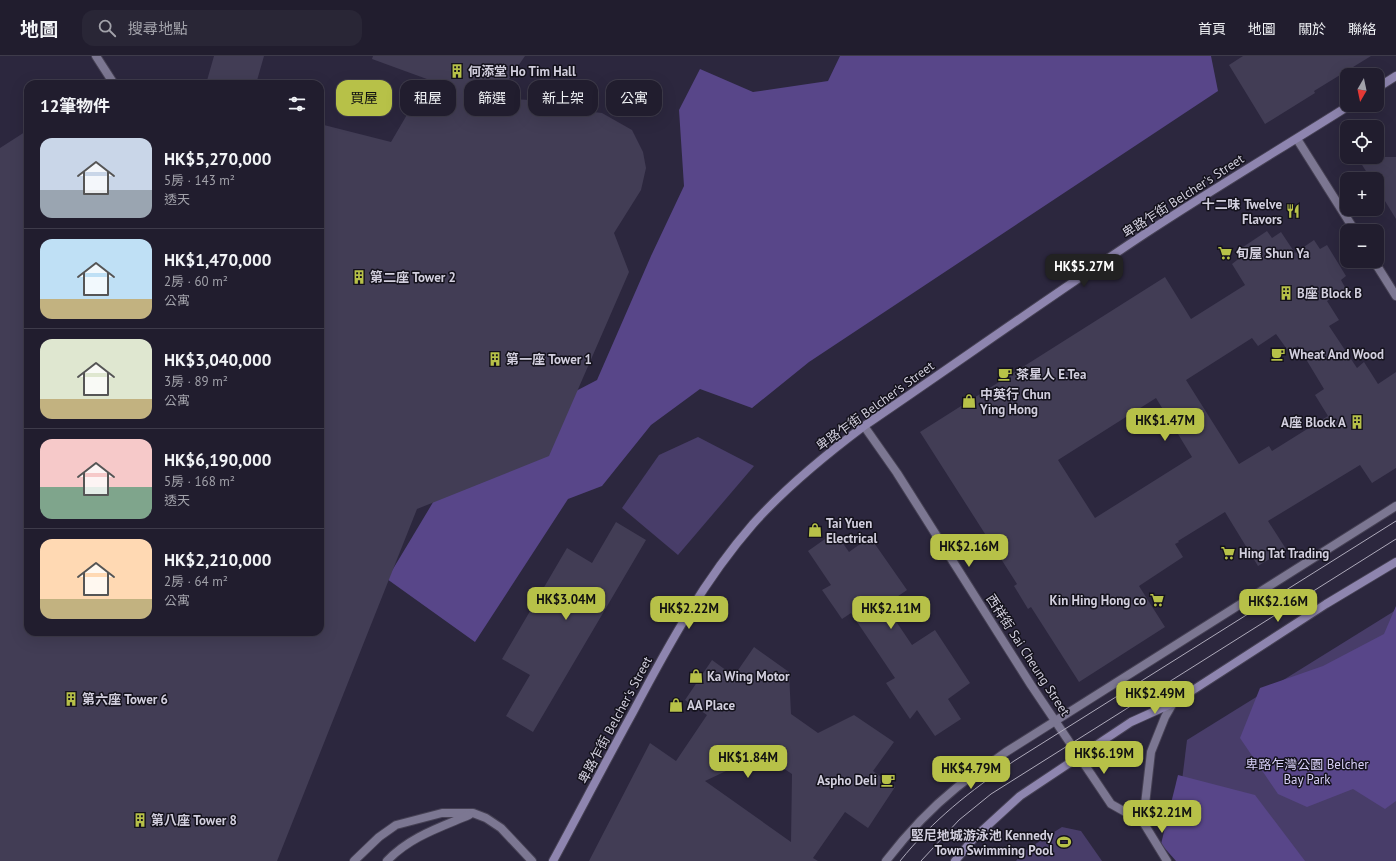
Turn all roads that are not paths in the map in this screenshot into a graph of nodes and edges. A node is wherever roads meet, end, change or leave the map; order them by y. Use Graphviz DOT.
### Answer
graph roads {
  1 [pos="96,56"];
  2 [pos="1396,76"];
  3 [pos="111,80"];
  4 [pos="1384,84"];
  5 [pos="1340,111"];
  6 [pos="1297,139"];
  7 [pos="1351,224"];
  8 [pos="1378,268"];
  9 [pos="1396,296"];
  10 [pos="864,426"];
  11 [pos="1396,506"];
  12 [pos="1396,562"];
  13 [pos="1173,703"];
  14 [pos="1056,721"];
  15 [pos="1080,756"];
  16 [pos="474,813"];
  17 [pos="1143,822"];
  18 [pos="354,861"];
  19 [pos="387,861"];
  20 [pos="532,861"];
  21 [pos="553,861"];
  22 [pos="886,861"];
  23 [pos="955,861"];
  24 [pos="1167,861"];
  1 -- 3 [label="street"];
  2 -- 4 [label="main road"];
  5 -- 6 [label="main road, 卑路乍街 Belcher's Street"];
  6 -- 7 [label="street"];
  6 -- 10 [label="main road, 卑路乍街 Belcher's Street"];
  8 -- 9 [label="street"];
  10 -- 14 [label="street, 西祥街 Sai Cheung Street"];
  10 -- 21 [label="main road, 卑路乍街 Belcher's Street"];
  11 -- 14 [label="street"];
  12 -- 13 [label="main road"];
  13 -- 15 [label="main road"];
  13 -- 17 [label="street"];
  14 -- 15 [label="street, 西祥街 Sai Cheung Street"];
  14 -- 22 [label="street"];
  15 -- 17 [label="street, 西祥街 Sai Cheung Street"];
  15 -- 23 [label="main road"];
  16 -- 18 [label="street"];
  16 -- 19 [label="street"];
  16 -- 20 [label="street"];
  17 -- 24 [label="street"];
}
